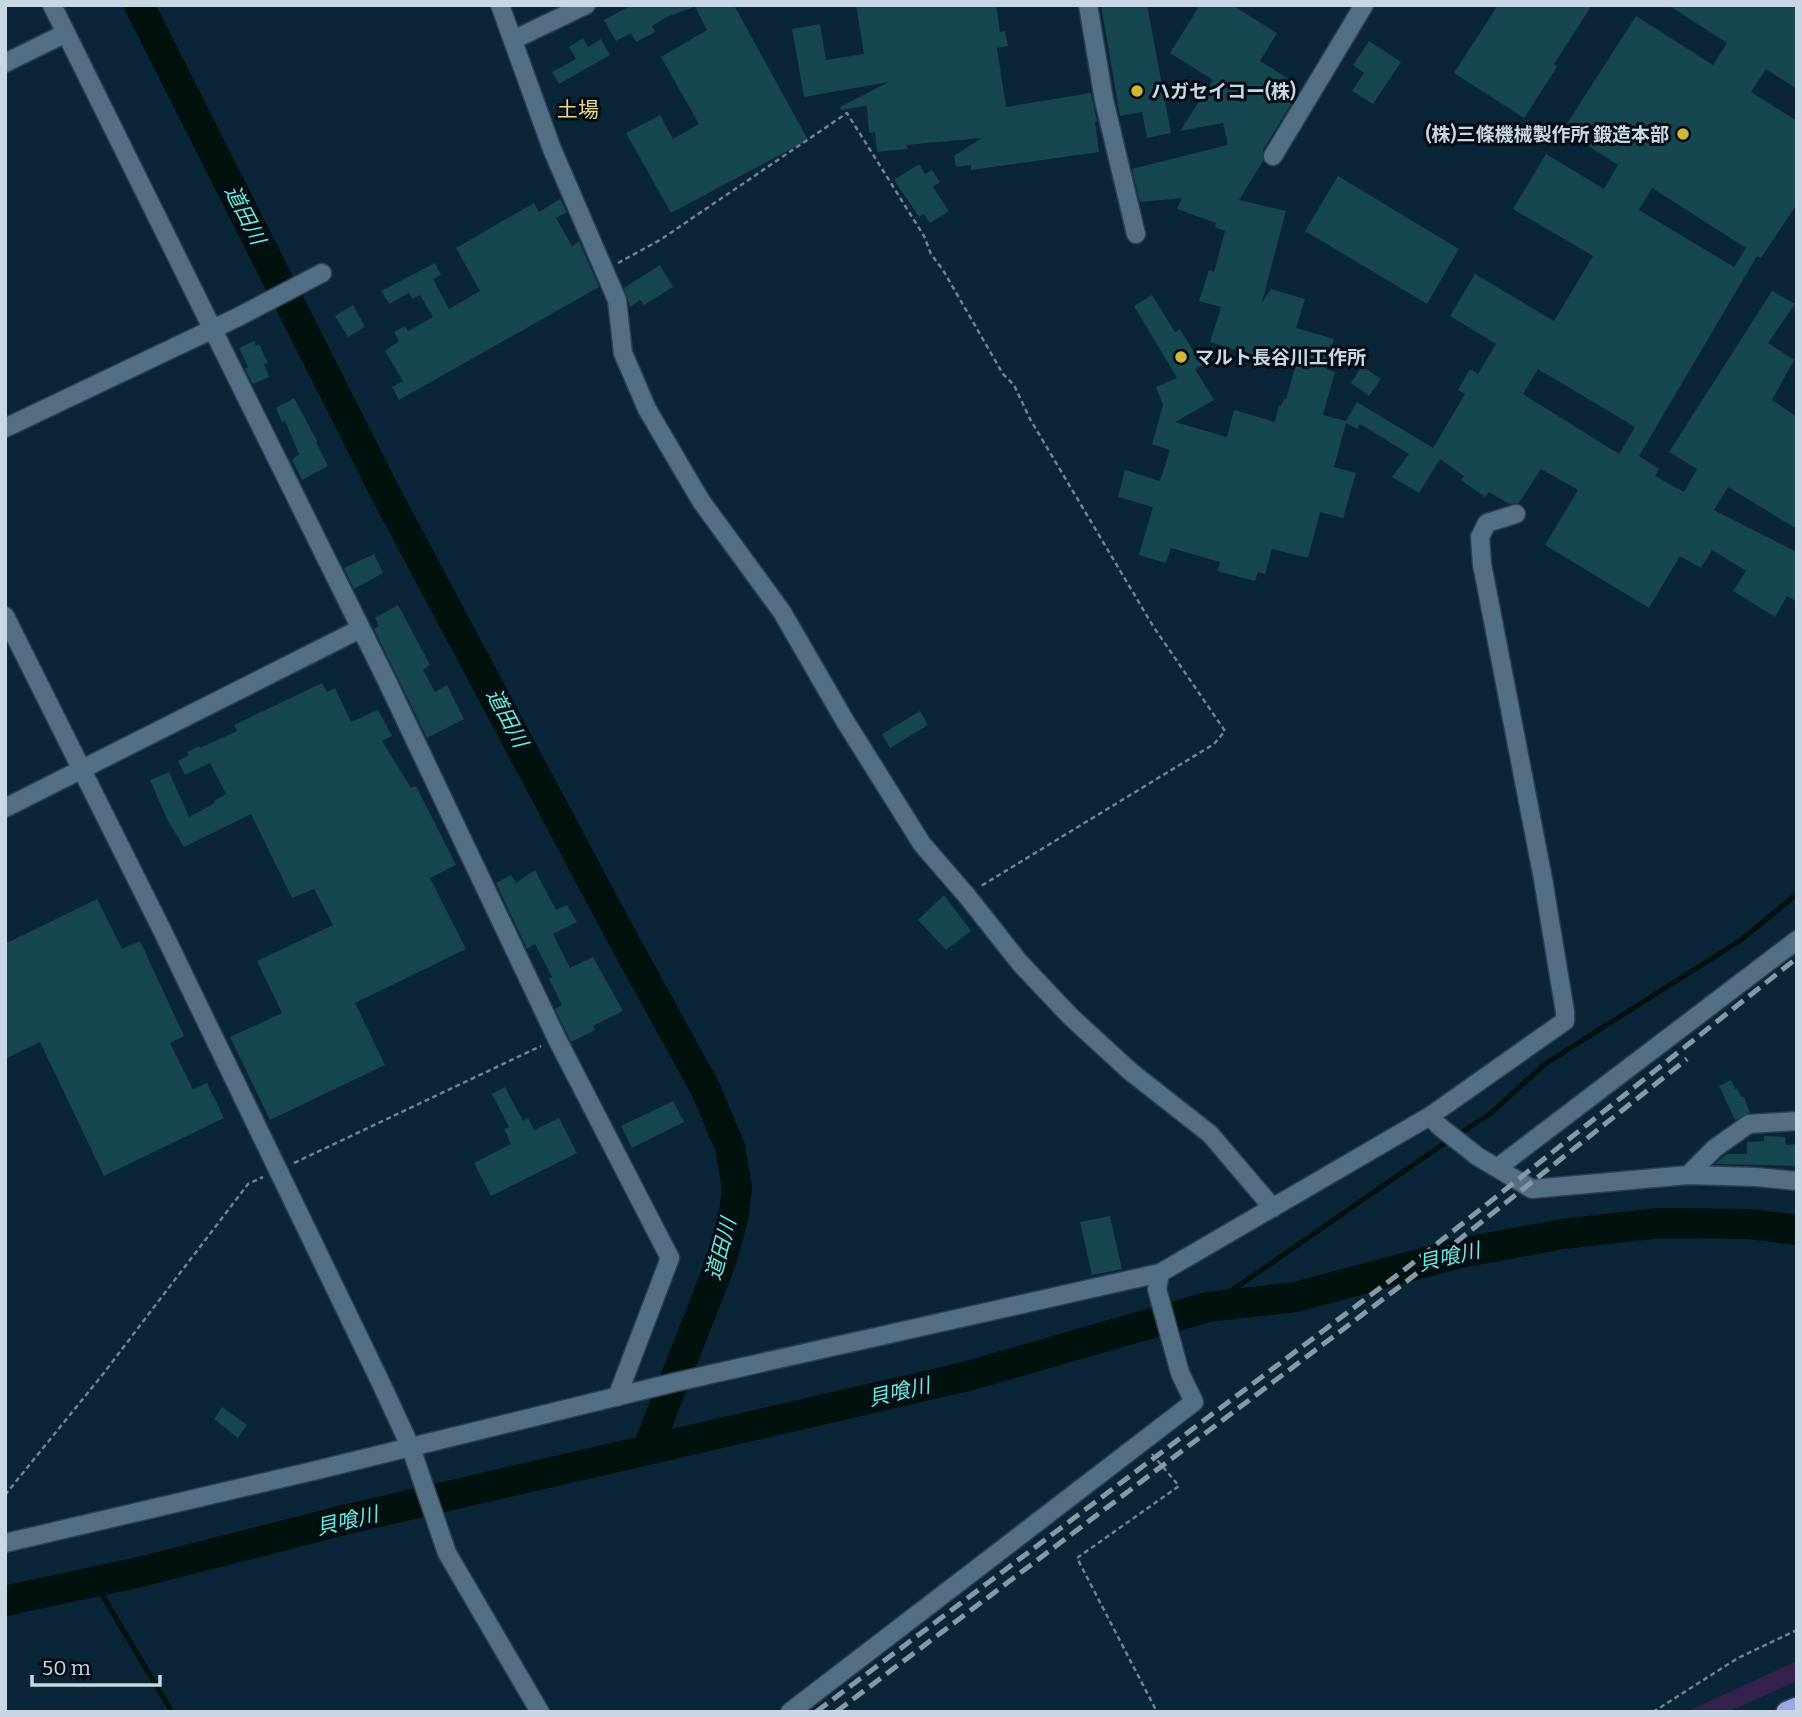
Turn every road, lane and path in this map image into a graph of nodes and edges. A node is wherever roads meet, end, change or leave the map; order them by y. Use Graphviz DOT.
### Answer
graph roads {
  1 [pos="52,5"];
  2 [pos="500,5"];
  3 [pos="586,5"];
  4 [pos="1088,5"];
  5 [pos="1364,5"];
  6 [pos="66,33"];
  7 [pos="513,40"];
  8 [pos="5,63"];
  9 [pos="1273,156"];
  10 [pos="1136,234"];
  11 [pos="605,268"];
  12 [pos="322,273"];
  13 [pos="212,329"];
  14 [pos="5,428"];
  15 [pos="1516,514"];
  16 [pos="5,616"];
  17 [pos="360,629"];
  18 [pos="81,771"];
  19 [pos="5,808"];
  20 [pos="967,896"];
  21 [pos="1797,940"];
  22 [pos="557,1039"];
  23 [pos="1434,1121"];
  24 [pos="1797,1121"];
  25 [pos="1497,1168"];
  26 [pos="277,1169"];
  27 [pos="1688,1175"];
  28 [pos="1797,1181"];
  29 [pos="1273,1208"];
  30 [pos="1159,1281"];
  31 [pos="622,1396"];
  32 [pos="1144,1443"];
  33 [pos="412,1452"];
  34 [pos="5,1495"];
  35 [pos="5,1543"];
  36 [pos="1797,1630"];
  37 [pos="1797,1707"];
  38 [pos="540,1712"];
  39 [pos="790,1712"];
  40 [pos="1157,1712"];
  41 [pos="1653,1712"];
  42 [pos="1787,1712"];
  1 -- 6 [label="street"];
  2 -- 7 [label="street"];
  3 -- 7 [label="street"];
  4 -- 10 [label="street"];
  5 -- 9 [label="street"];
  6 -- 8 [label="street"];
  6 -- 13 [label="street"];
  7 -- 11 [label="street"];
  11 -- 20 [label="street"];
  11 -- 20 [label="path"];
  12 -- 13 [label="street"];
  13 -- 14 [label="street"];
  13 -- 17 [label="street"];
  15 -- 23 [label="street"];
  16 -- 18 [label="street"];
  17 -- 18 [label="street"];
  17 -- 22 [label="street"];
  18 -- 19 [label="street"];
  18 -- 26 [label="street"];
  20 -- 29 [label="street"];
  21 -- 25 [label="street"];
  22 -- 26 [label="path"];
  22 -- 31 [label="street"];
  23 -- 25 [label="street"];
  23 -- 29 [label="street"];
  24 -- 27 [label="street"];
  25 -- 27 [label="street"];
  26 -- 33 [label="street"];
  26 -- 34 [label="path"];
  27 -- 28 [label="street"];
  29 -- 30 [label="street"];
  30 -- 31 [label="street"];
  30 -- 32 [label="street"];
  31 -- 33 [label="street"];
  32 -- 39 [label="street"];
  32 -- 40 [label="path"];
  33 -- 35 [label="street"];
  33 -- 38 [label="street"];
  36 -- 41 [label="path"];
  37 -- 42 [label="highway"];
}
